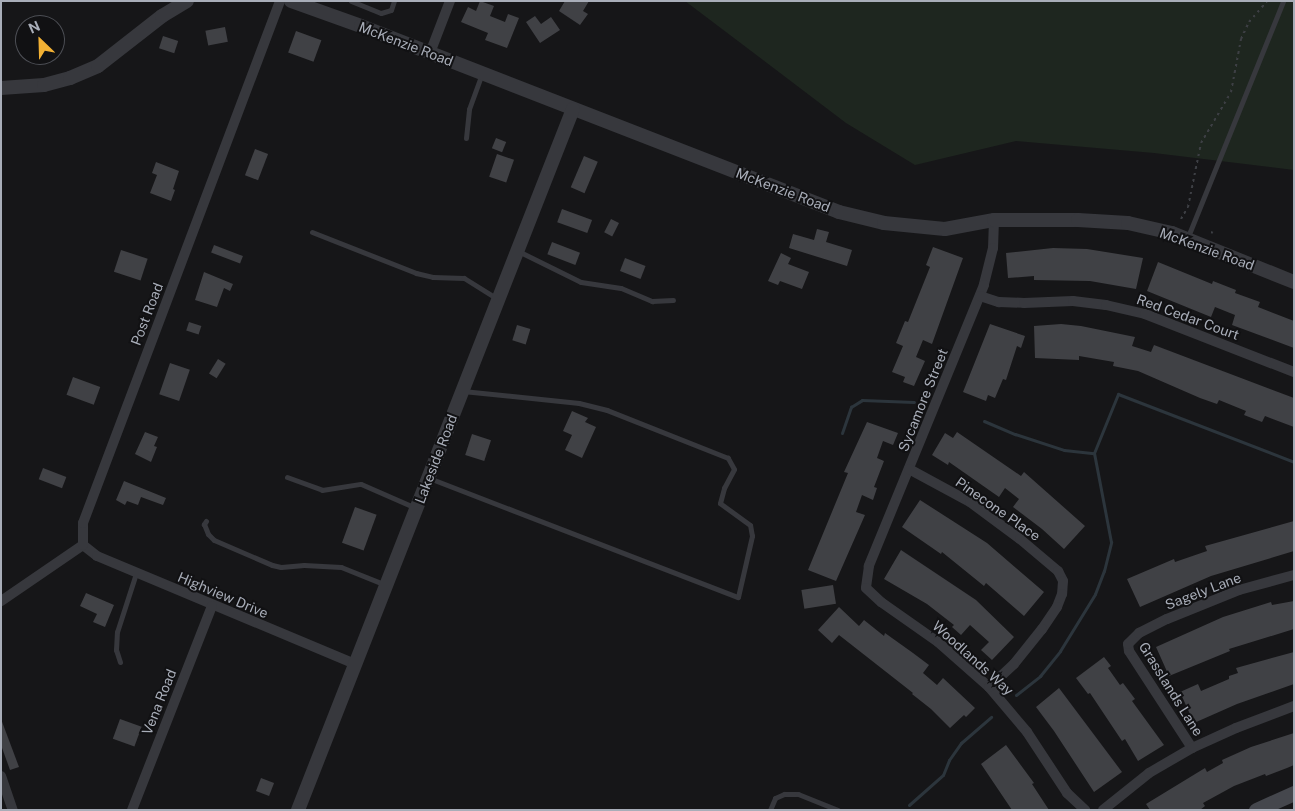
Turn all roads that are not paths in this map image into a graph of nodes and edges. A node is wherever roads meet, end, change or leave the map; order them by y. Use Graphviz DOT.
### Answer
graph roads {
  1 [pos="187,1"];
  2 [pos="280,1"];
  3 [pos="291,1"];
  4 [pos="351,1"];
  5 [pos="394,1"];
  6 [pos="450,1"];
  7 [pos="1283,1"];
  8 [pos="430,53"];
  9 [pos="482,73"];
  10 [pos="1,88"];
  11 [pos="574,109"];
  12 [pos="466,138"];
  13 [pos="994,220"];
  14 [pos="312,232"];
  15 [pos="1186,239"];
  16 [pos="518,251"];
  17 [pos="1294,282"];
  18 [pos="980,296"];
  19 [pos="499,299"];
  20 [pos="673,300"];
  21 [pos="1294,372"];
  22 [pos="463,391"];
  23 [pos="909,469"];
  24 [pos="287,477"];
  25 [pos="428,478"];
  26 [pos="417,508"];
  27 [pos="206,521"];
  28 [pos="82,544"];
  29 [pos="136,573"];
  30 [pos="1294,575"];
  31 [pos="386,585"];
  32 [pos="866,588"];
  33 [pos="1,601"];
  34 [pos="212,606"];
  35 [pos="1128,644"];
  36 [pos="120,662"];
  37 [pos="355,664"];
  38 [pos="989,687"];
  39 [pos="1294,706"];
  40 [pos="1192,748"];
  41 [pos="1,776"];
  42 [pos="1294,794"];
  43 [pos="13,810"];
  44 [pos="132,810"];
  45 [pos="298,810"];
  46 [pos="770,810"];
  47 [pos="838,810"];
  48 [pos="1085,810"];
  49 [pos="1103,810"];
  50 [pos="1256,810"];
  1 -- 10 [label="street"];
  2 -- 28 [label="street, Post Road"];
  3 -- 8 [label="street, McKenzie Road"];
  4 -- 5 [label="lane"];
  6 -- 8 [label="street"];
  7 -- 15 [label="lane"];
  8 -- 9 [label="street, McKenzie Road"];
  9 -- 11 [label="street, McKenzie Road"];
  9 -- 12 [label="lane"];
  11 -- 13 [label="street, McKenzie Road"];
  11 -- 16 [label="street, Lakeside Road"];
  13 -- 15 [label="street, McKenzie Road"];
  13 -- 18 [label="street, Sycamore Street"];
  14 -- 19 [label="lane"];
  15 -- 17 [label="street, McKenzie Road"];
  16 -- 19 [label="street, Lakeside Road"];
  16 -- 20 [label="lane"];
  18 -- 21 [label="street, Red Cedar Court"];
  18 -- 23 [label="street, Sycamore Street"];
  19 -- 22 [label="street, Lakeside Road"];
  22 -- 25 [label="street, Lakeside Road"];
  22 -- 25 [label="lane"];
  23 -- 32 [label="street, Sycamore Street"];
  23 -- 38 [label="street, Pinecone Place"];
  24 -- 26 [label="lane"];
  25 -- 26 [label="street, Lakeside Road"];
  26 -- 31 [label="street, Lakeside Road"];
  27 -- 31 [label="lane"];
  28 -- 29 [label="street, Highview Drive"];
  28 -- 33 [label="street"];
  29 -- 34 [label="street, Highview Drive"];
  29 -- 36 [label="lane"];
  30 -- 35 [label="street, Sagely Lane"];
  31 -- 37 [label="street, Lakeside Road"];
  32 -- 38 [label="street, Woodlands Way"];
  34 -- 37 [label="street, Highview Drive"];
  34 -- 44 [label="street, Vena Road"];
  35 -- 40 [label="street, Grasslands Lane"];
  37 -- 45 [label="street, Lakeside Road"];
  38 -- 48 [label="street, Woodlands Way"];
  39 -- 40 [label="street"];
  40 -- 49 [label="street"];
  41 -- 43 [label="street"];
  42 -- 50 [label="main road"];
  46 -- 47 [label="lane"];
}
